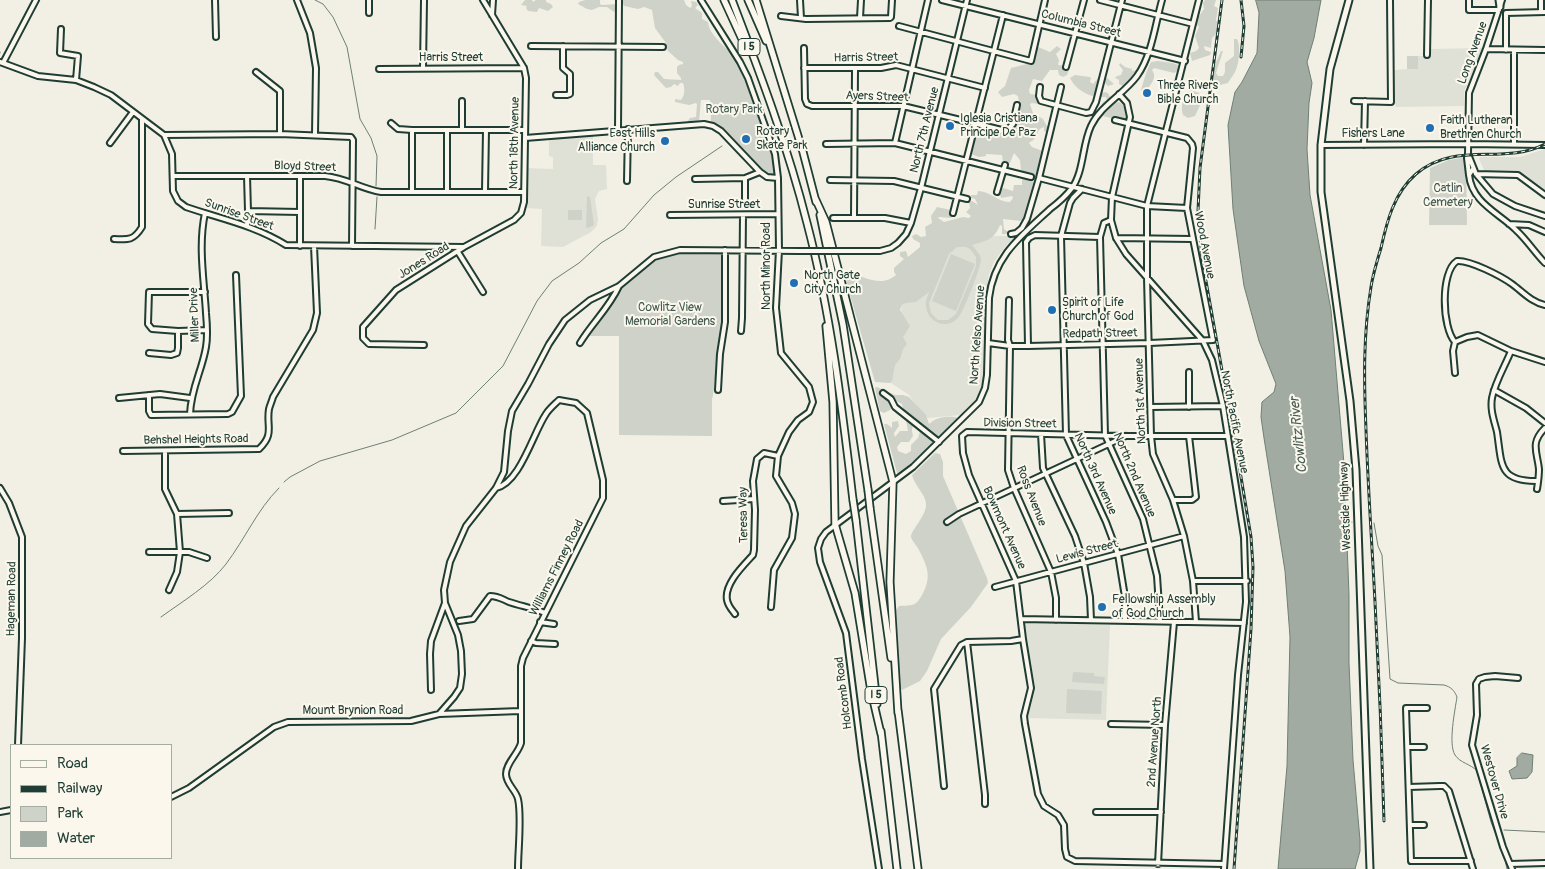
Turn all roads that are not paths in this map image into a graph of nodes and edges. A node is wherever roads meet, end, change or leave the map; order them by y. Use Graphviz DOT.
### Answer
graph roads {
  1 [pos="36,0"];
  2 [pos="216,0"];
  3 [pos="297,0"];
  4 [pos="369,0"];
  5 [pos="424,0"];
  6 [pos="483,0"];
  7 [pos="493,0"];
  8 [pos="620,0"];
  9 [pos="701,0"];
  10 [pos="724,0"];
  11 [pos="732,0"];
  12 [pos="748,0"];
  13 [pos="756,0"];
  14 [pos="800,0"];
  15 [pos="861,0"];
  16 [pos="892,0"];
  17 [pos="928,0"];
  18 [pos="942,0"];
  19 [pos="967,0"];
  20 [pos="1045,0"];
  21 [pos="1084,0"];
  22 [pos="1100,0"];
  23 [pos="1122,0"];
  24 [pos="1162,0"];
  25 [pos="1199,0"];
  26 [pos="1349,0"];
  27 [pos="1390,0"];
  28 [pos="1428,0"];
  29 [pos="1469,0"];
  30 [pos="1500,0"];
  31 [pos="1541,0"];
  32 [pos="966,5"];
  33 [pos="1121,5"];
  34 [pos="1500,8"];
  35 [pos="369,12"];
  36 [pos="1543,12"];
  37 [pos="492,15"];
  38 [pos="1004,15"];
  39 [pos="1158,15"];
  40 [pos="781,16"];
  41 [pos="800,18"];
  42 [pos="860,18"];
  43 [pos="1040,24"];
  44 [pos="1194,24"];
  45 [pos="898,26"];
  46 [pos="61,29"];
  47 [pos="921,32"];
  48 [pos="1075,33"];
  49 [pos="216,36"];
  50 [pos="958,42"];
  51 [pos="1112,42"];
  52 [pos="531,46"];
  53 [pos="563,46"];
  54 [pos="619,46"];
  55 [pos="663,47"];
  56 [pos="804,48"];
  57 [pos="1486,49"];
  58 [pos="1506,50"];
  59 [pos="1514,50"];
  60 [pos="1545,50"];
  61 [pos="994,51"];
  62 [pos="1148,52"];
  63 [pos="1427,55"];
  64 [pos="1185,61"];
  65 [pos="2,62"];
  66 [pos="1066,67"];
  67 [pos="423,68"];
  68 [pos="524,68"];
  69 [pos="804,68"];
  70 [pos="379,69"];
  71 [pos="855,69"];
  72 [pos="912,69"];
  73 [pos="778,71"];
  74 [pos="256,72"];
  75 [pos="948,78"];
  76 [pos="76,80"];
  77 [pos="1040,87"];
  78 [pos="985,88"];
  79 [pos="1060,88"];
  80 [pos="767,93"];
  81 [pos="1119,94"];
  82 [pos="556,96"];
  83 [pos="462,101"];
  84 [pos="1354,101"];
  85 [pos="1365,101"];
  86 [pos="1017,105"];
  87 [pos="1056,105"];
  88 [pos="855,106"];
  89 [pos="902,106"];
  90 [pos="133,112"];
  91 [pos="939,115"];
  92 [pos="142,119"];
  93 [pos="1115,120"];
  94 [pos="391,123"];
  95 [pos="1130,123"];
  96 [pos="975,124"];
  97 [pos="628,129"];
  98 [pos="412,130"];
  99 [pos="447,130"];
  100 [pos="462,130"];
  101 [pos="486,130"];
  102 [pos="525,130"];
  103 [pos="618,130"];
  104 [pos="1166,133"];
  105 [pos="280,134"];
  106 [pos="315,134"];
  107 [pos="164,135"];
  108 [pos="525,138"];
  109 [pos="110,143"];
  110 [pos="895,143"];
  111 [pos="826,144"];
  112 [pos="855,144"];
  113 [pos="1467,144"];
  114 [pos="1514,144"];
  115 [pos="1321,145"];
  116 [pos="1364,145"];
  117 [pos="1545,145"];
  118 [pos="930,151"];
  119 [pos="1468,154"];
  120 [pos="966,160"];
  121 [pos="1005,165"];
  122 [pos="1473,169"];
  123 [pos="1004,170"];
  124 [pos="760,172"];
  125 [pos="1469,174"];
  126 [pos="1476,174"];
  127 [pos="173,176"];
  128 [pos="247,176"];
  129 [pos="300,176"];
  130 [pos="1031,177"];
  131 [pos="745,178"];
  132 [pos="778,178"];
  133 [pos="1039,178"];
  134 [pos="695,179"];
  135 [pos="830,180"];
  136 [pos="856,181"];
  137 [pos="352,182"];
  138 [pos="627,182"];
  139 [pos="1073,186"];
  140 [pos="921,188"];
  141 [pos="1082,189"];
  142 [pos="412,191"];
  143 [pos="447,191"];
  144 [pos="485,191"];
  145 [pos="524,192"];
  146 [pos="997,192"];
  147 [pos="1545,195"];
  148 [pos="957,196"];
  149 [pos="1112,196"];
  150 [pos="815,198"];
  151 [pos="745,199"];
  152 [pos="967,200"];
  153 [pos="1147,206"];
  154 [pos="1187,208"];
  155 [pos="248,212"];
  156 [pos="300,212"];
  157 [pos="205,213"];
  158 [pos="953,213"];
  159 [pos="777,214"];
  160 [pos="670,215"];
  161 [pos="743,215"];
  162 [pos="1545,216"];
  163 [pos="518,217"];
  164 [pos="854,217"];
  165 [pos="834,218"];
  166 [pos="1111,220"];
  167 [pos="911,223"];
  168 [pos="1509,224"];
  169 [pos="247,225"];
  170 [pos="1545,232"];
  171 [pos="1011,234"];
  172 [pos="1061,236"];
  173 [pos="1100,237"];
  174 [pos="1116,238"];
  175 [pos="1147,238"];
  176 [pos="1192,238"];
  177 [pos="114,239"];
  178 [pos="300,246"];
  179 [pos="314,246"];
  180 [pos="352,246"];
  181 [pos="464,247"];
  182 [pos="725,250"];
  183 [pos="742,250"];
  184 [pos="779,250"];
  185 [pos="458,252"];
  186 [pos="1545,264"];
  187 [pos="236,275"];
  188 [pos="1147,278"];
  189 [pos="618,286"];
  190 [pos="205,292"];
  191 [pos="483,292"];
  192 [pos="1008,300"];
  193 [pos="825,304"];
  194 [pos="1545,305"];
  195 [pos="207,330"];
  196 [pos="178,331"];
  197 [pos="741,331"];
  198 [pos="1213,340"];
  199 [pos="1203,341"];
  200 [pos="1455,342"];
  201 [pos="580,343"];
  202 [pos="988,343"];
  203 [pos="1150,343"];
  204 [pos="1102,344"];
  205 [pos="424,345"];
  206 [pos="1064,345"];
  207 [pos="1010,346"];
  208 [pos="1028,346"];
  209 [pos="1511,351"];
  210 [pos="149,353"];
  211 [pos="1545,362"];
  212 [pos="1189,372"];
  213 [pos="1455,373"];
  214 [pos="718,390"];
  215 [pos="1494,390"];
  216 [pos="883,394"];
  217 [pos="150,395"];
  218 [pos="119,398"];
  219 [pos="190,398"];
  220 [pos="1223,406"];
  221 [pos="1151,407"];
  222 [pos="1189,407"];
  223 [pos="190,414"];
  224 [pos="1545,423"];
  225 [pos="1545,428"];
  226 [pos="1008,433"];
  227 [pos="963,434"];
  228 [pos="1041,434"];
  229 [pos="1066,435"];
  230 [pos="1105,435"];
  231 [pos="1126,436"];
  232 [pos="1151,436"];
  233 [pos="1189,436"];
  234 [pos="1228,436"];
  235 [pos="939,442"];
  236 [pos="1109,446"];
  237 [pos="165,451"];
  238 [pos="123,452"];
  239 [pos="778,456"];
  240 [pos="1077,460"];
  241 [pos="1046,474"];
  242 [pos="1538,481"];
  243 [pos="893,482"];
  244 [pos="0,488"];
  245 [pos="496,488"];
  246 [pos="1014,488"];
  247 [pos="1537,489"];
  248 [pos="754,499"];
  249 [pos="1174,500"];
  250 [pos="723,501"];
  251 [pos="982,503"];
  252 [pos="230,513"];
  253 [pos="177,514"];
  254 [pos="947,522"];
  255 [pos="835,524"];
  256 [pos="1184,536"];
  257 [pos="1150,545"];
  258 [pos="149,552"];
  259 [pos="180,552"];
  260 [pos="1118,554"];
  261 [pos="207,558"];
  262 [pos="1084,563"];
  263 [pos="1051,572"];
  264 [pos="1016,581"];
  265 [pos="1193,581"];
  266 [pos="1247,581"];
  267 [pos="995,587"];
  268 [pos="169,590"];
  269 [pos="445,603"];
  270 [pos="771,607"];
  271 [pos="544,613"];
  272 [pos="735,614"];
  273 [pos="1021,618"];
  274 [pos="1056,620"];
  275 [pos="1091,620"];
  276 [pos="1126,620"];
  277 [pos="459,621"];
  278 [pos="1160,621"];
  279 [pos="540,622"];
  280 [pos="1174,622"];
  281 [pos="1196,622"];
  282 [pos="1244,622"];
  283 [pos="554,624"];
  284 [pos="1023,639"];
  285 [pos="531,641"];
  286 [pos="967,642"];
  287 [pos="555,644"];
  288 [pos="1518,678"];
  289 [pos="431,690"];
  290 [pos="1428,708"];
  291 [pos="520,711"];
  292 [pos="898,713"];
  293 [pos="439,714"];
  294 [pos="1111,724"];
  295 [pos="1165,725"];
  296 [pos="881,734"];
  297 [pos="18,744"];
  298 [pos="1408,747"];
  299 [pos="1424,747"];
  300 [pos="944,786"];
  301 [pos="1409,787"];
  302 [pos="172,797"];
  303 [pos="985,804"];
  304 [pos="1096,812"];
  305 [pos="1161,812"];
  306 [pos="1410,825"];
  307 [pos="1424,825"];
  308 [pos="1471,861"];
  309 [pos="1545,863"];
  310 [pos="1158,864"];
  311 [pos="1510,864"];
  312 [pos="1224,867"];
  313 [pos="518,869"];
  314 [pos="879,869"];
  315 [pos="897,869"];
  316 [pos="918,869"];
  317 [pos="1370,869"];
  318 [pos="1473,869"];
  319 [pos="1512,869"];
  1 -- 65 [label="street"];
  2 -- 49 [label="street"];
  3 -- 106 [label="street"];
  4 -- 35 [label="street"];
  5 -- 67 [label="street"];
  6 -- 37 [label="street"];
  7 -- 37 [label="street"];
  8 -- 54 [label="street"];
  9 -- 132 [label="street, North Minor Road"];
  10 -- 80 [label="highway"];
  11 -- 80 [label="highway, I 5"];
  12 -- 73 [label="highway, I 5"];
  13 -- 73 [label="highway"];
  14 -- 41 [label="street"];
  15 -- 42 [label="street"];
  16 -- 42 [label="street"];
  17 -- 47 [label="street"];
  18 -- 32 [label="street, Columbia Street"];
  19 -- 32 [label="street, North 7th Avenue"];
  20 -- 43 [label="street"];
  21 -- 48 [label="street"];
  22 -- 33 [label="street"];
  23 -- 33 [label="street"];
  24 -- 39 [label="street"];
  25 -- 44 [label="street, North 1st Avenue"];
  26 -- 115 [label="main road, Westside Highway"];
  27 -- 85 [label="street"];
  28 -- 63 [label="street"];
  29 -- 34 [label="street"];
  30 -- 34 [label="main road"];
  31 -- 36 [label="street"];
  32 -- 38 [label="street, Columbia Street"];
  32 -- 50 [label="street, North 7th Avenue"];
  33 -- 39 [label="street"];
  33 -- 51 [label="street"];
  34 -- 57 [label="street, Long Avenue"];
  36 -- 58 [label="street"];
  37 -- 68 [label="street"];
  38 -- 43 [label="street, Columbia Street"];
  38 -- 61 [label="street"];
  39 -- 44 [label="street"];
  39 -- 62 [label="street"];
  40 -- 41 [label="street"];
  41 -- 42 [label="street"];
  43 -- 48 [label="street, Columbia Street"];
  43 -- 61 [label="street"];
  44 -- 64 [label="street, North 1st Avenue"];
  45 -- 47 [label="street"];
  46 -- 76 [label="street"];
  47 -- 50 [label="street"];
  47 -- 72 [label="street"];
  48 -- 51 [label="street, Columbia Street"];
  48 -- 66 [label="street"];
  50 -- 61 [label="street"];
  50 -- 75 [label="street, North 7th Avenue"];
  51 -- 62 [label="street, Columbia Street"];
  51 -- 87 [label="street"];
  52 -- 53 [label="street"];
  53 -- 54 [label="street"];
  53 -- 82 [label="street"];
  54 -- 55 [label="street"];
  54 -- 103 [label="street"];
  56 -- 69 [label="street"];
  57 -- 58 [label="street"];
  57 -- 113 [label="street, Long Avenue"];
  58 -- 59 [label="street"];
  59 -- 60 [label="street"];
  59 -- 114 [label="street"];
  61 -- 78 [label="street"];
  62 -- 64 [label="street, Columbia Street"];
  62 -- 81 [label="street"];
  64 -- 104 [label="street, North 1st Avenue"];
  65 -- 76 [label="street"];
  67 -- 68 [label="street, Harris Street"];
  67 -- 70 [label="street, Harris Street"];
  68 -- 102 [label="street, North 18th Avenue"];
  69 -- 71 [label="street, Harris Street"];
  69 -- 88 [label="street, Ayers Street"];
  71 -- 72 [label="street, Harris Street"];
  71 -- 88 [label="street"];
  72 -- 75 [label="street, Harris Street"];
  72 -- 89 [label="street"];
  73 -- 150 [label="highway, I 5"];
  74 -- 105 [label="street"];
  75 -- 78 [label="street, Harris Street"];
  75 -- 91 [label="street, North 7th Avenue"];
  76 -- 90 [label="street"];
  77 -- 87 [label="street"];
  78 -- 96 [label="street"];
  79 -- 87 [label="street"];
  80 -- 193 [label="highway, I 5"];
  81 -- 95 [label="street, North Pacific Avenue"];
  81 -- 139 [label="street, North Kelso Avenue"];
  83 -- 100 [label="street"];
  84 -- 85 [label="street"];
  85 -- 116 [label="street"];
  86 -- 96 [label="street, Ayers Street"];
  87 -- 133 [label="street"];
  88 -- 89 [label="street, Ayers Street"];
  88 -- 112 [label="street"];
  89 -- 91 [label="street, Ayers Street"];
  89 -- 110 [label="street"];
  90 -- 92 [label="street"];
  90 -- 109 [label="street"];
  91 -- 96 [label="street, Ayers Street"];
  91 -- 118 [label="street, North 7th Avenue"];
  92 -- 107 [label="street"];
  92 -- 177 [label="street"];
  93 -- 95 [label="street"];
  94 -- 98 [label="street"];
  95 -- 104 [label="street"];
  95 -- 149 [label="street, North Pacific Avenue"];
  96 -- 120 [label="street"];
  97 -- 103 [label="street"];
  97 -- 124 [label="street"];
  97 -- 138 [label="street"];
  98 -- 99 [label="street"];
  98 -- 142 [label="street"];
  99 -- 100 [label="street"];
  99 -- 143 [label="street"];
  100 -- 101 [label="street"];
  101 -- 102 [label="street"];
  101 -- 144 [label="street"];
  102 -- 108 [label="street, North 18th Avenue"];
  103 -- 108 [label="street"];
  104 -- 153 [label="street, North 1st Avenue"];
  104 -- 154 [label="street, Wood Avenue"];
  105 -- 106 [label="street"];
  105 -- 107 [label="street"];
  106 -- 137 [label="street"];
  107 -- 127 [label="street, Sunrise Street"];
  108 -- 145 [label="street, North 18th Avenue"];
  110 -- 112 [label="street"];
  110 -- 118 [label="street"];
  111 -- 112 [label="street"];
  112 -- 136 [label="street"];
  113 -- 114 [label="street, Fishers Lane"];
  113 -- 116 [label="street, Fishers Lane"];
  113 -- 119 [label="street, Long Avenue"];
  114 -- 117 [label="street, Fishers Lane"];
  115 -- 116 [label="street, Fishers Lane"];
  115 -- 317 [label="main road, Westside Highway"];
  118 -- 120 [label="street"];
  118 -- 140 [label="street, North 7th Avenue"];
  119 -- 122 [label="street"];
  119 -- 125 [label="street"];
  120 -- 123 [label="street"];
  120 -- 148 [label="street"];
  121 -- 123 [label="street"];
  122 -- 125 [label="street"];
  122 -- 126 [label="street"];
  123 -- 130 [label="street"];
  123 -- 146 [label="street"];
  124 -- 131 [label="street"];
  124 -- 132 [label="street"];
  125 -- 168 [label="street"];
  126 -- 147 [label="street"];
  126 -- 162 [label="street"];
  127 -- 128 [label="street, Bloyd Street"];
  127 -- 157 [label="street, Sunrise Street"];
  128 -- 129 [label="street, Bloyd Street"];
  128 -- 155 [label="street"];
  129 -- 137 [label="street, Bloyd Street"];
  129 -- 156 [label="street"];
  131 -- 134 [label="street"];
  131 -- 151 [label="street"];
  132 -- 159 [label="street, North Minor Road"];
  133 -- 139 [label="street"];
  133 -- 171 [label="street"];
  135 -- 136 [label="street"];
  136 -- 140 [label="street"];
  136 -- 164 [label="street"];
  137 -- 142 [label="street, Bloyd Street"];
  137 -- 180 [label="street"];
  139 -- 141 [label="street"];
  139 -- 202 [label="street, North Kelso Avenue"];
  140 -- 148 [label="street"];
  140 -- 167 [label="street, North 7th Avenue"];
  141 -- 149 [label="street"];
  141 -- 172 [label="street, North 3rd Avenue"];
  142 -- 143 [label="street, Bloyd Street"];
  143 -- 144 [label="street, Bloyd Street"];
  144 -- 145 [label="street, Bloyd Street"];
  145 -- 163 [label="street, North 18th Avenue"];
  148 -- 152 [label="street"];
  148 -- 158 [label="street"];
  149 -- 153 [label="street"];
  149 -- 166 [label="street, North Pacific Avenue"];
  150 -- 243 [label="highway"];
  150 -- 292 [label="highway, I 5, bridge"];
  153 -- 154 [label="street"];
  153 -- 175 [label="street, North 1st Avenue"];
  154 -- 176 [label="street, Wood Avenue"];
  155 -- 156 [label="street"];
  155 -- 169 [label="street"];
  156 -- 178 [label="street"];
  157 -- 169 [label="street, Sunrise Street"];
  157 -- 190 [label="street, Miller Drive"];
  159 -- 161 [label="street, Sunrise Street"];
  159 -- 184 [label="street, North Minor Road"];
  160 -- 161 [label="street, Sunrise Street"];
  161 -- 183 [label="street"];
  163 -- 181 [label="street, Sunrise Street"];
  164 -- 165 [label="street"];
  164 -- 167 [label="street"];
  166 -- 173 [label="street"];
  166 -- 174 [label="street, North Pacific Avenue"];
  167 -- 184 [label="street, North 7th Avenue, bridge"];
  168 -- 170 [label="street"];
  168 -- 186 [label="street"];
  169 -- 178 [label="street, Sunrise Street"];
  172 -- 173 [label="street"];
  172 -- 206 [label="street, North 3rd Avenue"];
  172 -- 208 [label="street"];
  173 -- 204 [label="street, North 2nd Avenue"];
  174 -- 175 [label="street"];
  174 -- 188 [label="street, North Pacific Avenue"];
  175 -- 176 [label="street"];
  175 -- 188 [label="street, North 1st Avenue"];
  176 -- 198 [label="street, Wood Avenue"];
  178 -- 179 [label="street, Sunrise Street"];
  179 -- 180 [label="street, Sunrise Street"];
  179 -- 237 [label="street, Behshel Heights Road"];
  180 -- 181 [label="street, Sunrise Street"];
  181 -- 185 [label="street, Jones Road"];
  182 -- 183 [label="street"];
  182 -- 189 [label="street"];
  182 -- 214 [label="street"];
  183 -- 184 [label="street"];
  183 -- 197 [label="street"];
  184 -- 239 [label="street, North Minor Road"];
  185 -- 191 [label="street"];
  185 -- 205 [label="street, Jones Road"];
  187 -- 223 [label="street"];
  188 -- 199 [label="street, North Pacific Avenue"];
  188 -- 203 [label="street, North 1st Avenue"];
  189 -- 201 [label="street"];
  189 -- 245 [label="street"];
  190 -- 195 [label="street, Miller Drive"];
  190 -- 196 [label="street"];
  192 -- 207 [label="street, Ross Avenue"];
  193 -- 255 [label="highway"];
  193 -- 296 [label="highway, I 5, bridge"];
  194 -- 200 [label="street"];
  195 -- 196 [label="street"];
  195 -- 219 [label="street, Miller Drive"];
  196 -- 210 [label="street"];
  198 -- 199 [label="street, Redpath Street"];
  199 -- 203 [label="street, Redpath Street"];
  199 -- 220 [label="street, North Pacific Avenue"];
  200 -- 209 [label="street"];
  200 -- 213 [label="street"];
  202 -- 207 [label="street, Redpath Street"];
  202 -- 235 [label="street, North Kelso Avenue"];
  203 -- 204 [label="street, Redpath Street"];
  203 -- 221 [label="street, North 1st Avenue"];
  204 -- 206 [label="street, Redpath Street"];
  204 -- 230 [label="street, North 2nd Avenue"];
  206 -- 208 [label="street, Redpath Street"];
  206 -- 229 [label="street, North 3rd Avenue"];
  207 -- 208 [label="street, Redpath Street"];
  207 -- 226 [label="street, Ross Avenue"];
  209 -- 211 [label="street"];
  209 -- 215 [label="street"];
  212 -- 222 [label="street"];
  215 -- 224 [label="street"];
  215 -- 242 [label="street"];
  216 -- 235 [label="street"];
  217 -- 218 [label="street"];
  217 -- 219 [label="street"];
  217 -- 223 [label="street"];
  219 -- 223 [label="street, Miller Drive"];
  220 -- 222 [label="street"];
  220 -- 234 [label="street, North Pacific Avenue"];
  221 -- 222 [label="street"];
  221 -- 232 [label="street, North 1st Avenue"];
  225 -- 242 [label="street"];
  226 -- 227 [label="street, Division Street"];
  226 -- 228 [label="street, Division Street"];
  226 -- 246 [label="street, Ross Avenue"];
  227 -- 251 [label="street, Bowmont Avenue"];
  228 -- 229 [label="street, Division Street"];
  228 -- 241 [label="street"];
  229 -- 230 [label="street, Division Street"];
  229 -- 240 [label="street, North 3rd Avenue"];
  230 -- 231 [label="street, Division Street"];
  230 -- 236 [label="street, North 2nd Avenue"];
  231 -- 232 [label="street, Division Street"];
  231 -- 236 [label="street"];
  232 -- 233 [label="street, Division Street"];
  232 -- 249 [label="street, North 1st Avenue"];
  233 -- 234 [label="street, Division Street"];
  233 -- 249 [label="street"];
  234 -- 266 [label="street, North Pacific Avenue"];
  235 -- 243 [label="street, North Kelso Avenue"];
  236 -- 240 [label="street"];
  236 -- 257 [label="street, North 2nd Avenue"];
  237 -- 238 [label="street, Behshel Heights Road"];
  237 -- 253 [label="street"];
  239 -- 248 [label="street, Teresa Way"];
  239 -- 270 [label="street, North Minor Road"];
  240 -- 241 [label="street"];
  240 -- 260 [label="street, North 3rd Avenue"];
  241 -- 246 [label="street"];
  241 -- 262 [label="street"];
  242 -- 247 [label="street"];
  243 -- 255 [label="street, North Kelso Avenue"];
  243 -- 292 [label="highway"];
  244 -- 297 [label="street, Hageman Road"];
  245 -- 269 [label="street"];
  245 -- 271 [label="street, Williams Finney Road"];
  246 -- 251 [label="street"];
  246 -- 263 [label="street, Ross Avenue"];
  248 -- 250 [label="street"];
  248 -- 272 [label="street, Teresa Way"];
  249 -- 256 [label="street, North 1st Avenue"];
  251 -- 254 [label="street"];
  251 -- 264 [label="street, Bowmont Avenue"];
  252 -- 253 [label="street"];
  253 -- 259 [label="street"];
  255 -- 296 [label="highway"];
  255 -- 314 [label="street, Holcomb Road"];
  256 -- 257 [label="street, Lewis Street"];
  256 -- 265 [label="street, North 1st Avenue"];
  257 -- 260 [label="street, Lewis Street"];
  257 -- 278 [label="street, North 2nd Avenue"];
  258 -- 259 [label="street"];
  259 -- 261 [label="street"];
  259 -- 268 [label="street"];
  260 -- 262 [label="street, Lewis Street"];
  260 -- 276 [label="street, North 3rd Avenue"];
  262 -- 263 [label="street, Lewis Street"];
  262 -- 275 [label="street"];
  263 -- 264 [label="street, Lewis Street"];
  263 -- 274 [label="street, Ross Avenue"];
  264 -- 267 [label="street, Lewis Street"];
  264 -- 273 [label="street, Bowmont Avenue"];
  265 -- 266 [label="street"];
  265 -- 281 [label="street, North 1st Avenue"];
  266 -- 282 [label="street, North Pacific Avenue"];
  269 -- 289 [label="street"];
  269 -- 293 [label="street"];
  271 -- 277 [label="street"];
  271 -- 279 [label="street, Williams Finney Road"];
  273 -- 274 [label="street"];
  273 -- 284 [label="street, Bowmont Avenue"];
  274 -- 275 [label="street"];
  275 -- 276 [label="street"];
  276 -- 278 [label="street"];
  278 -- 280 [label="street"];
  279 -- 283 [label="street"];
  279 -- 285 [label="street, Williams Finney Road"];
  280 -- 281 [label="street"];
  280 -- 295 [label="street, 2nd Avenue North"];
  281 -- 282 [label="street"];
  282 -- 312 [label="street, North Pacific Avenue"];
  284 -- 286 [label="street"];
  284 -- 310 [label="street"];
  285 -- 287 [label="street"];
  285 -- 291 [label="street, Williams Finney Road"];
  286 -- 300 [label="street"];
  286 -- 303 [label="street"];
  288 -- 311 [label="street, Westover Drive"];
  290 -- 298 [label="street"];
  291 -- 293 [label="street, Mount Brynion Road"];
  291 -- 313 [label="street, Williams Finney Road"];
  292 -- 316 [label="highway, I 5"];
  293 -- 302 [label="street, Mount Brynion Road"];
  294 -- 295 [label="street"];
  295 -- 305 [label="street, 2nd Avenue North"];
  296 -- 315 [label="highway, I 5"];
  298 -- 299 [label="street"];
  298 -- 301 [label="street"];
  301 -- 306 [label="street"];
  301 -- 308 [label="street"];
  304 -- 305 [label="street"];
  305 -- 310 [label="street, 2nd Avenue North"];
  306 -- 307 [label="street"];
  306 -- 308 [label="street"];
  308 -- 318 [label="street"];
  309 -- 311 [label="street"];
  310 -- 312 [label="street"];
  311 -- 319 [label="street, Westover Drive"];
}
